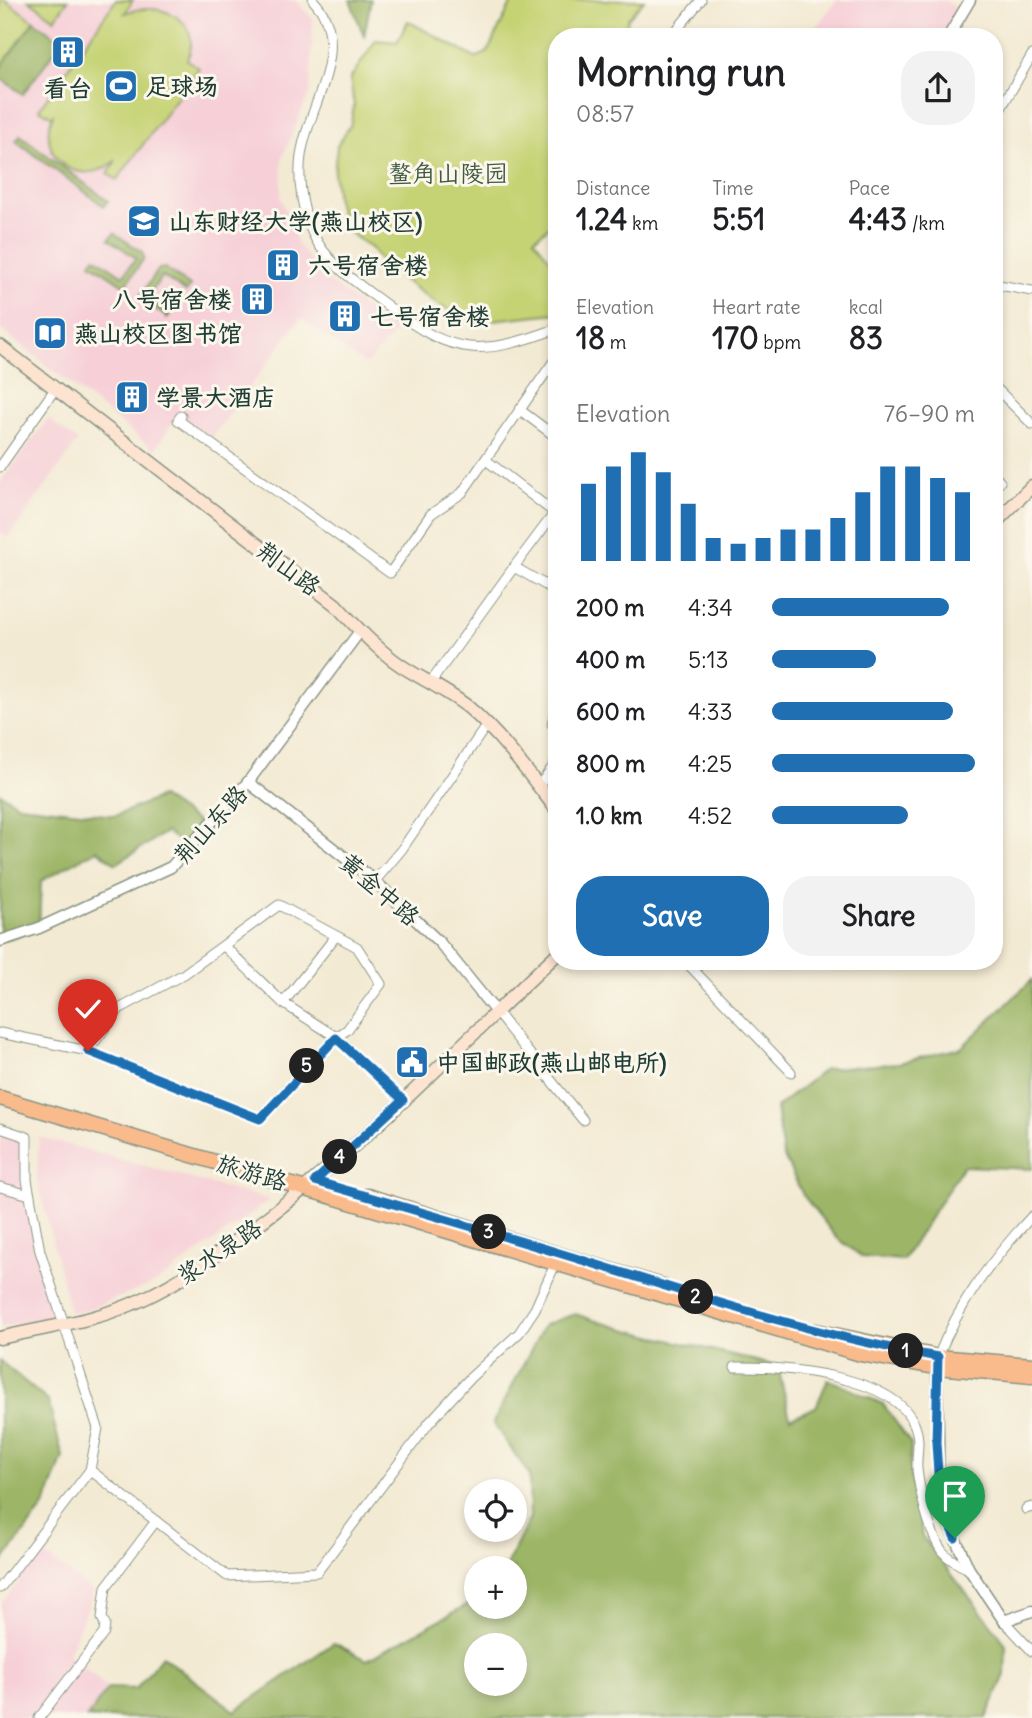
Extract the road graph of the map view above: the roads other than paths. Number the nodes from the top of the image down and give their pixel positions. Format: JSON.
{"nodes":[{"id":1,"x":313,"y":0,"type":"edge"},
{"id":2,"x":701,"y":0,"type":"edge"},
{"id":3,"x":965,"y":2,"type":"edge"},
{"id":4,"x":678,"y":28,"type":"edge"},
{"id":5,"x":952,"y":28,"type":"edge"},
{"id":6,"x":1032,"y":55,"type":"edge"},
{"id":7,"x":1003,"y":105,"type":"edge"},
{"id":8,"x":1003,"y":286,"type":"edge"},
{"id":9,"x":1032,"y":291,"type":"edge"},
{"id":10,"x":548,"y":332,"type":"edge"},
{"id":11,"x":0,"y":346,"type":"edge"},
{"id":12,"x":548,"y":372,"type":"edge"},
{"id":13,"x":55,"y":389,"type":"junction"},
{"id":14,"x":1003,"y":395,"type":"edge"},
{"id":15,"x":520,"y":410,"type":"junction"},
{"id":16,"x":181,"y":416,"type":"dead end"},
{"id":17,"x":1032,"y":424,"type":"edge"},
{"id":18,"x":548,"y":431,"type":"edge"},
{"id":19,"x":486,"y":460,"type":"junction"},
{"id":20,"x":0,"y":467,"type":"edge"},
{"id":21,"x":1032,"y":486,"type":"edge"},
{"id":22,"x":548,"y":507,"type":"edge"},
{"id":23,"x":1003,"y":515,"type":"edge"},
{"id":24,"x":548,"y":523,"type":"edge"},
{"id":25,"x":514,"y":567,"type":"junction"},
{"id":26,"x":548,"y":586,"type":"edge"},
{"id":27,"x":360,"y":631,"type":"junction"},
{"id":28,"x":431,"y":682,"type":"junction"},
{"id":29,"x":486,"y":726,"type":"junction"},
{"id":30,"x":548,"y":773,"type":"edge"},
{"id":31,"x":248,"y":782,"type":"junction"},
{"id":32,"x":539,"y":786,"type":"junction"},
{"id":33,"x":548,"y":798,"type":"edge"},
{"id":34,"x":375,"y":881,"type":"junction"},
{"id":35,"x":336,"y":936,"type":"junction"},
{"id":36,"x":0,"y":941,"type":"edge"},
{"id":37,"x":224,"y":946,"type":"junction"},
{"id":38,"x":548,"y":963,"type":"edge"},
{"id":39,"x":694,"y":970,"type":"edge"},
{"id":40,"x":283,"y":1003,"type":"junction"},
{"id":41,"x":496,"y":1012,"type":"junction"},
{"id":42,"x":0,"y":1033,"type":"edge"},
{"id":43,"x":336,"y":1038,"type":"junction"},
{"id":44,"x":88,"y":1051,"type":"junction"},
{"id":45,"x":791,"y":1072,"type":"dead end"},
{"id":46,"x":0,"y":1088,"type":"edge"},
{"id":47,"x":0,"y":1098,"type":"edge"},
{"id":48,"x":403,"y":1100,"type":"junction"},
{"id":49,"x":583,"y":1120,"type":"dead end"},
{"id":50,"x":0,"y":1128,"type":"edge"},
{"id":51,"x":309,"y":1184,"type":"junction"},
{"id":52,"x":0,"y":1187,"type":"edge"},
{"id":53,"x":30,"y":1195,"type":"junction"},
{"id":54,"x":1032,"y":1216,"type":"edge"},
{"id":55,"x":558,"y":1258,"type":"junction"},
{"id":56,"x":64,"y":1327,"type":"junction"},
{"id":57,"x":0,"y":1338,"type":"edge"},
{"id":58,"x":937,"y":1362,"type":"junction"},
{"id":59,"x":1032,"y":1365,"type":"edge"},
{"id":60,"x":735,"y":1367,"type":"dead end"},
{"id":61,"x":1032,"y":1376,"type":"edge"},
{"id":62,"x":90,"y":1470,"type":"junction"},
{"id":63,"x":156,"y":1521,"type":"junction"},
{"id":64,"x":969,"y":1569,"type":"junction"},
{"id":65,"x":0,"y":1588,"type":"edge"},
{"id":66,"x":1032,"y":1611,"type":"edge"},
{"id":67,"x":1004,"y":1621,"type":"junction"},
{"id":68,"x":1032,"y":1651,"type":"edge"},
{"id":69,"x":39,"y":1718,"type":"edge"}],
"edges":[{"from":1,"to":10,"type":"street"},
{"from":2,"to":4,"type":"street"},
{"from":3,"to":5,"type":"street"},
{"from":6,"to":7,"type":"street"},
{"from":8,"to":9,"type":"street"},
{"from":11,"to":13,"type":"main road","name":"荆山路"},
{"from":12,"to":15,"type":"street"},
{"from":13,"to":20,"type":"street"},
{"from":13,"to":27,"type":"main road","name":"荆山路"},
{"from":14,"to":17,"type":"street"},
{"from":15,"to":18,"type":"street"},
{"from":15,"to":19,"type":"street"},
{"from":16,"to":19,"type":"street"},
{"from":19,"to":22,"type":"street"},
{"from":21,"to":23,"type":"main road"},
{"from":24,"to":25,"type":"street"},
{"from":25,"to":26,"type":"street"},
{"from":25,"to":28,"type":"street"},
{"from":27,"to":28,"type":"main road","name":"荆山路"},
{"from":27,"to":31,"type":"street","name":"荆山东路"},
{"from":28,"to":29,"type":"main road","name":"荆山路"},
{"from":29,"to":32,"type":"main road","name":"荆山路"},
{"from":29,"to":34,"type":"street"},
{"from":30,"to":32,"type":"street"},
{"from":31,"to":34,"type":"street","name":"黄金中路"},
{"from":31,"to":36,"type":"street","name":"荆山东路"},
{"from":32,"to":33,"type":"main road","name":"荆山路"},
{"from":34,"to":41,"type":"street","name":"黄金中路"},
{"from":35,"to":37,"type":"street"},
{"from":35,"to":40,"type":"street"},
{"from":35,"to":43,"type":"street"},
{"from":37,"to":40,"type":"street"},
{"from":37,"to":44,"type":"street"},
{"from":38,"to":41,"type":"main road","name":"浆水泉路"},
{"from":39,"to":45,"type":"street"},
{"from":40,"to":43,"type":"street"},
{"from":41,"to":48,"type":"main road","name":"浆水泉路"},
{"from":41,"to":49,"type":"street"},
{"from":42,"to":44,"type":"street"},
{"from":43,"to":44,"type":"street"},
{"from":43,"to":48,"type":"street"},
{"from":46,"to":51,"type":"main road","name":"旅游路"},
{"from":47,"to":51,"type":"main road","name":"旅游路"},
{"from":48,"to":51,"type":"main road","name":"浆水泉路"},
{"from":50,"to":53,"type":"street"},
{"from":51,"to":55,"type":"main road","name":"旅游路"},
{"from":51,"to":56,"type":"main road","name":"浆水泉路"},
{"from":52,"to":53,"type":"street"},
{"from":53,"to":56,"type":"street"},
{"from":54,"to":58,"type":"street"},
{"from":55,"to":58,"type":"main road","name":"旅游路"},
{"from":55,"to":63,"type":"street"},
{"from":56,"to":57,"type":"main road","name":"浆水泉路"},
{"from":56,"to":62,"type":"street"},
{"from":58,"to":59,"type":"main road","name":"旅游路"},
{"from":58,"to":61,"type":"main road","name":"旅游路"},
{"from":58,"to":64,"type":"street"},
{"from":60,"to":64,"type":"street"},
{"from":62,"to":63,"type":"street"},
{"from":62,"to":65,"type":"street"},
{"from":63,"to":69,"type":"street"},
{"from":64,"to":67,"type":"street"},
{"from":66,"to":67,"type":"street"},
{"from":67,"to":68,"type":"street"}]}
